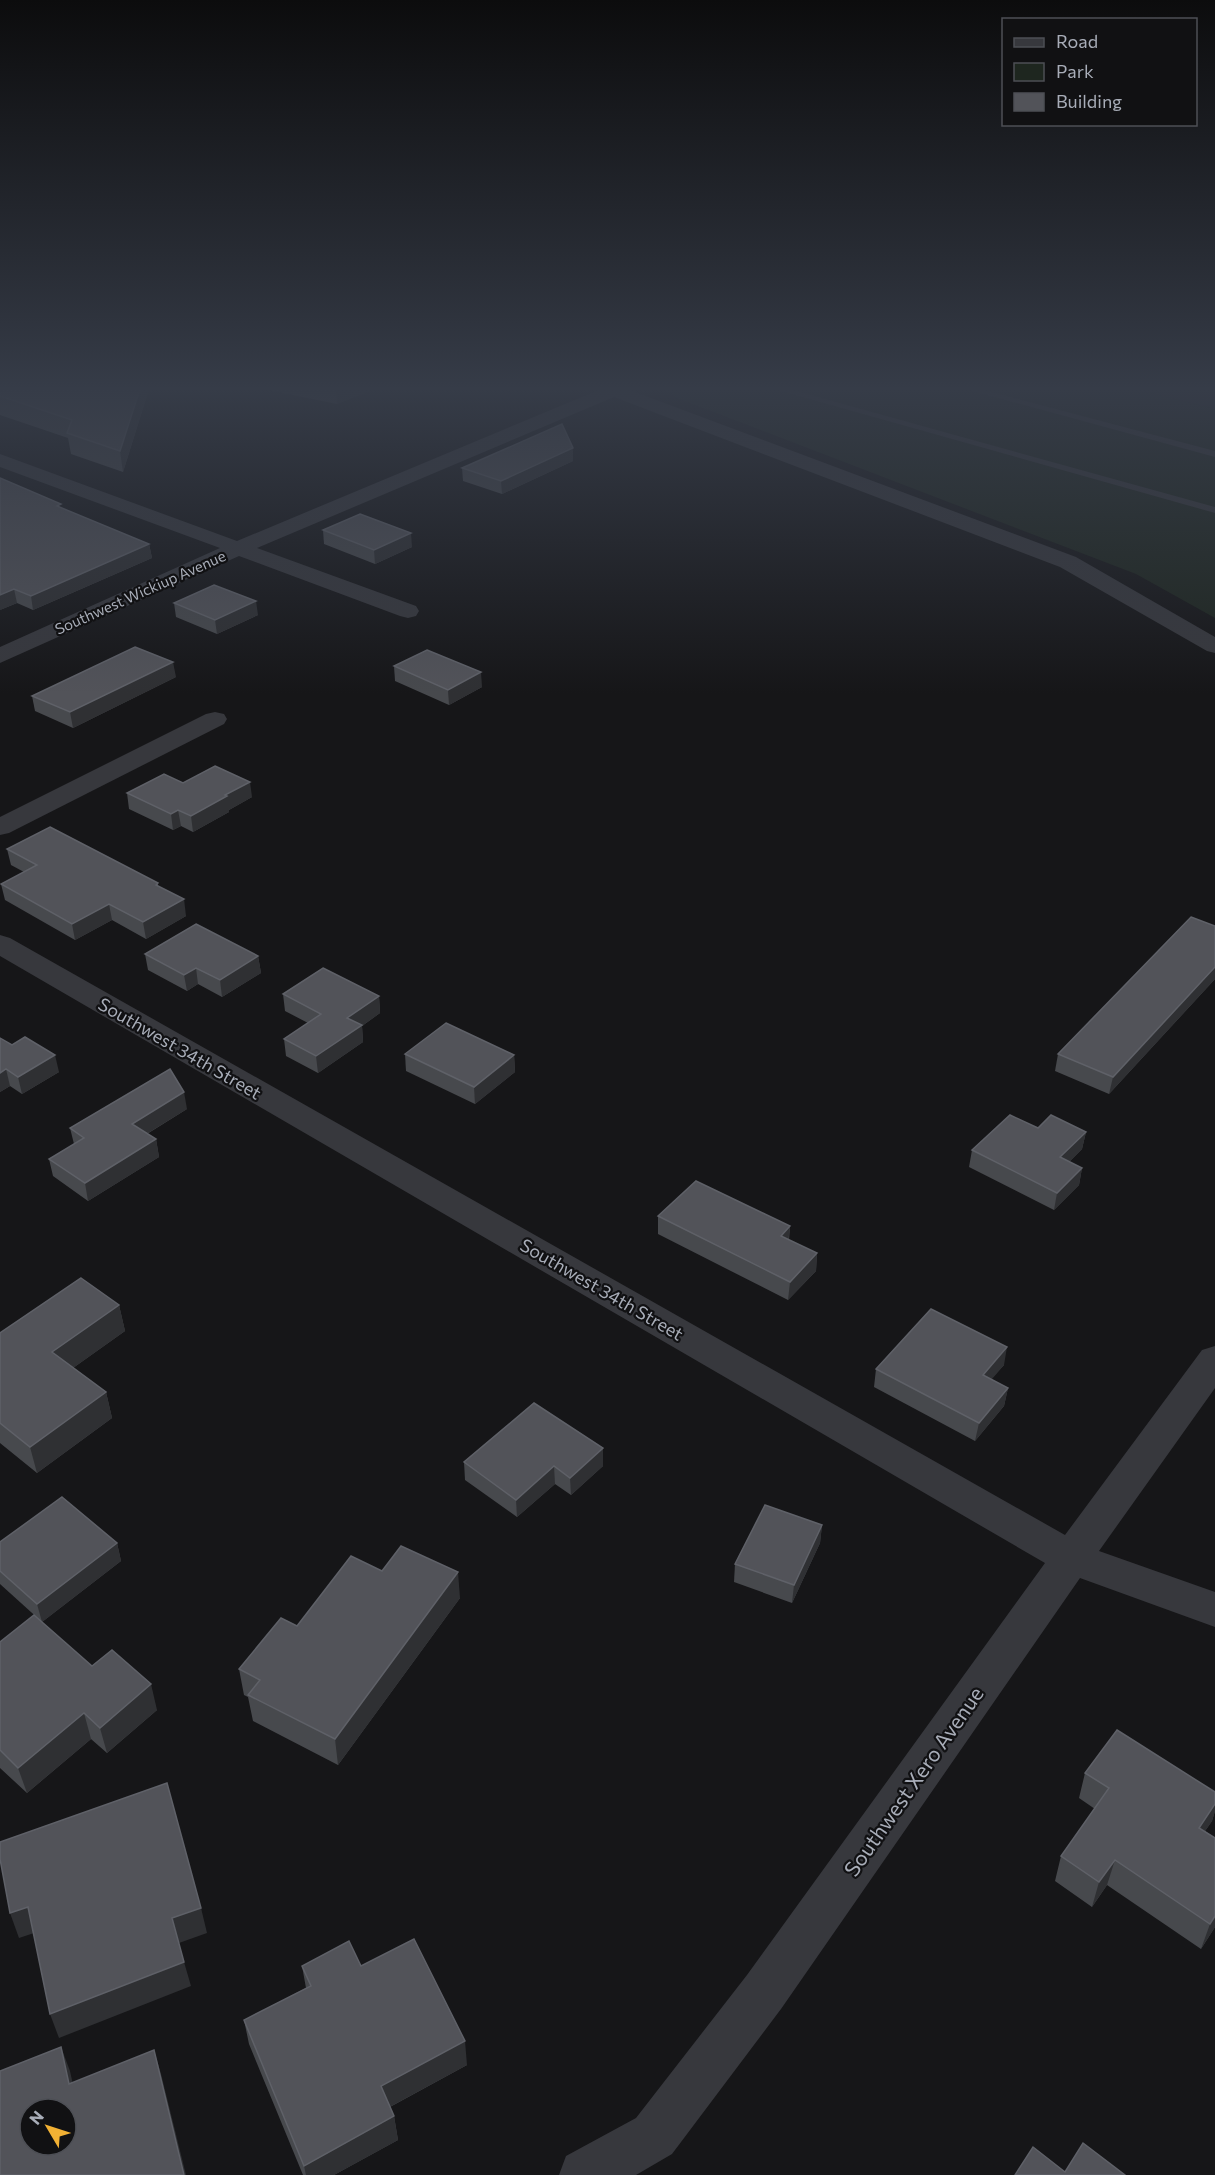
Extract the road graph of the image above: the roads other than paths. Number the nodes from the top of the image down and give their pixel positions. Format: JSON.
{"nodes":[{"id":1,"x":82,"y":490,"type":"edge"},
{"id":2,"x":374,"y":490,"type":"edge"},
{"id":3,"x":878,"y":490,"type":"edge"},
{"id":4,"x":1145,"y":490,"type":"edge"},
{"id":5,"x":1215,"y":510,"type":"edge"},
{"id":6,"x":238,"y":548,"type":"junction"},
{"id":7,"x":408,"y":612,"type":"dead end"},
{"id":8,"x":1215,"y":646,"type":"edge"},
{"id":9,"x":0,"y":656,"type":"edge"},
{"id":10,"x":215,"y":719,"type":"dead end"},
{"id":11,"x":0,"y":827,"type":"edge"},
{"id":12,"x":0,"y":944,"type":"edge"},
{"id":13,"x":1215,"y":1360,"type":"edge"},
{"id":14,"x":1071,"y":1558,"type":"junction"},
{"id":15,"x":1215,"y":1610,"type":"edge"},
{"id":16,"x":585,"y":2175,"type":"edge"}],
"edges":[{"from":1,"to":6,"type":"street"},
{"from":2,"to":6,"type":"street","name":"Southwest Wickiup Avenue"},
{"from":3,"to":8,"type":"street"},
{"from":4,"to":5,"type":"lane"},
{"from":6,"to":7,"type":"street"},
{"from":6,"to":9,"type":"street","name":"Southwest Wickiup Avenue"},
{"from":10,"to":11,"type":"street"},
{"from":12,"to":14,"type":"street","name":"Southwest 34th Street"},
{"from":13,"to":14,"type":"street","name":"Southwest Xero Avenue"},
{"from":14,"to":15,"type":"street","name":"Southwest 34th Street"},
{"from":14,"to":16,"type":"street","name":"Southwest Xero Avenue"}]}
